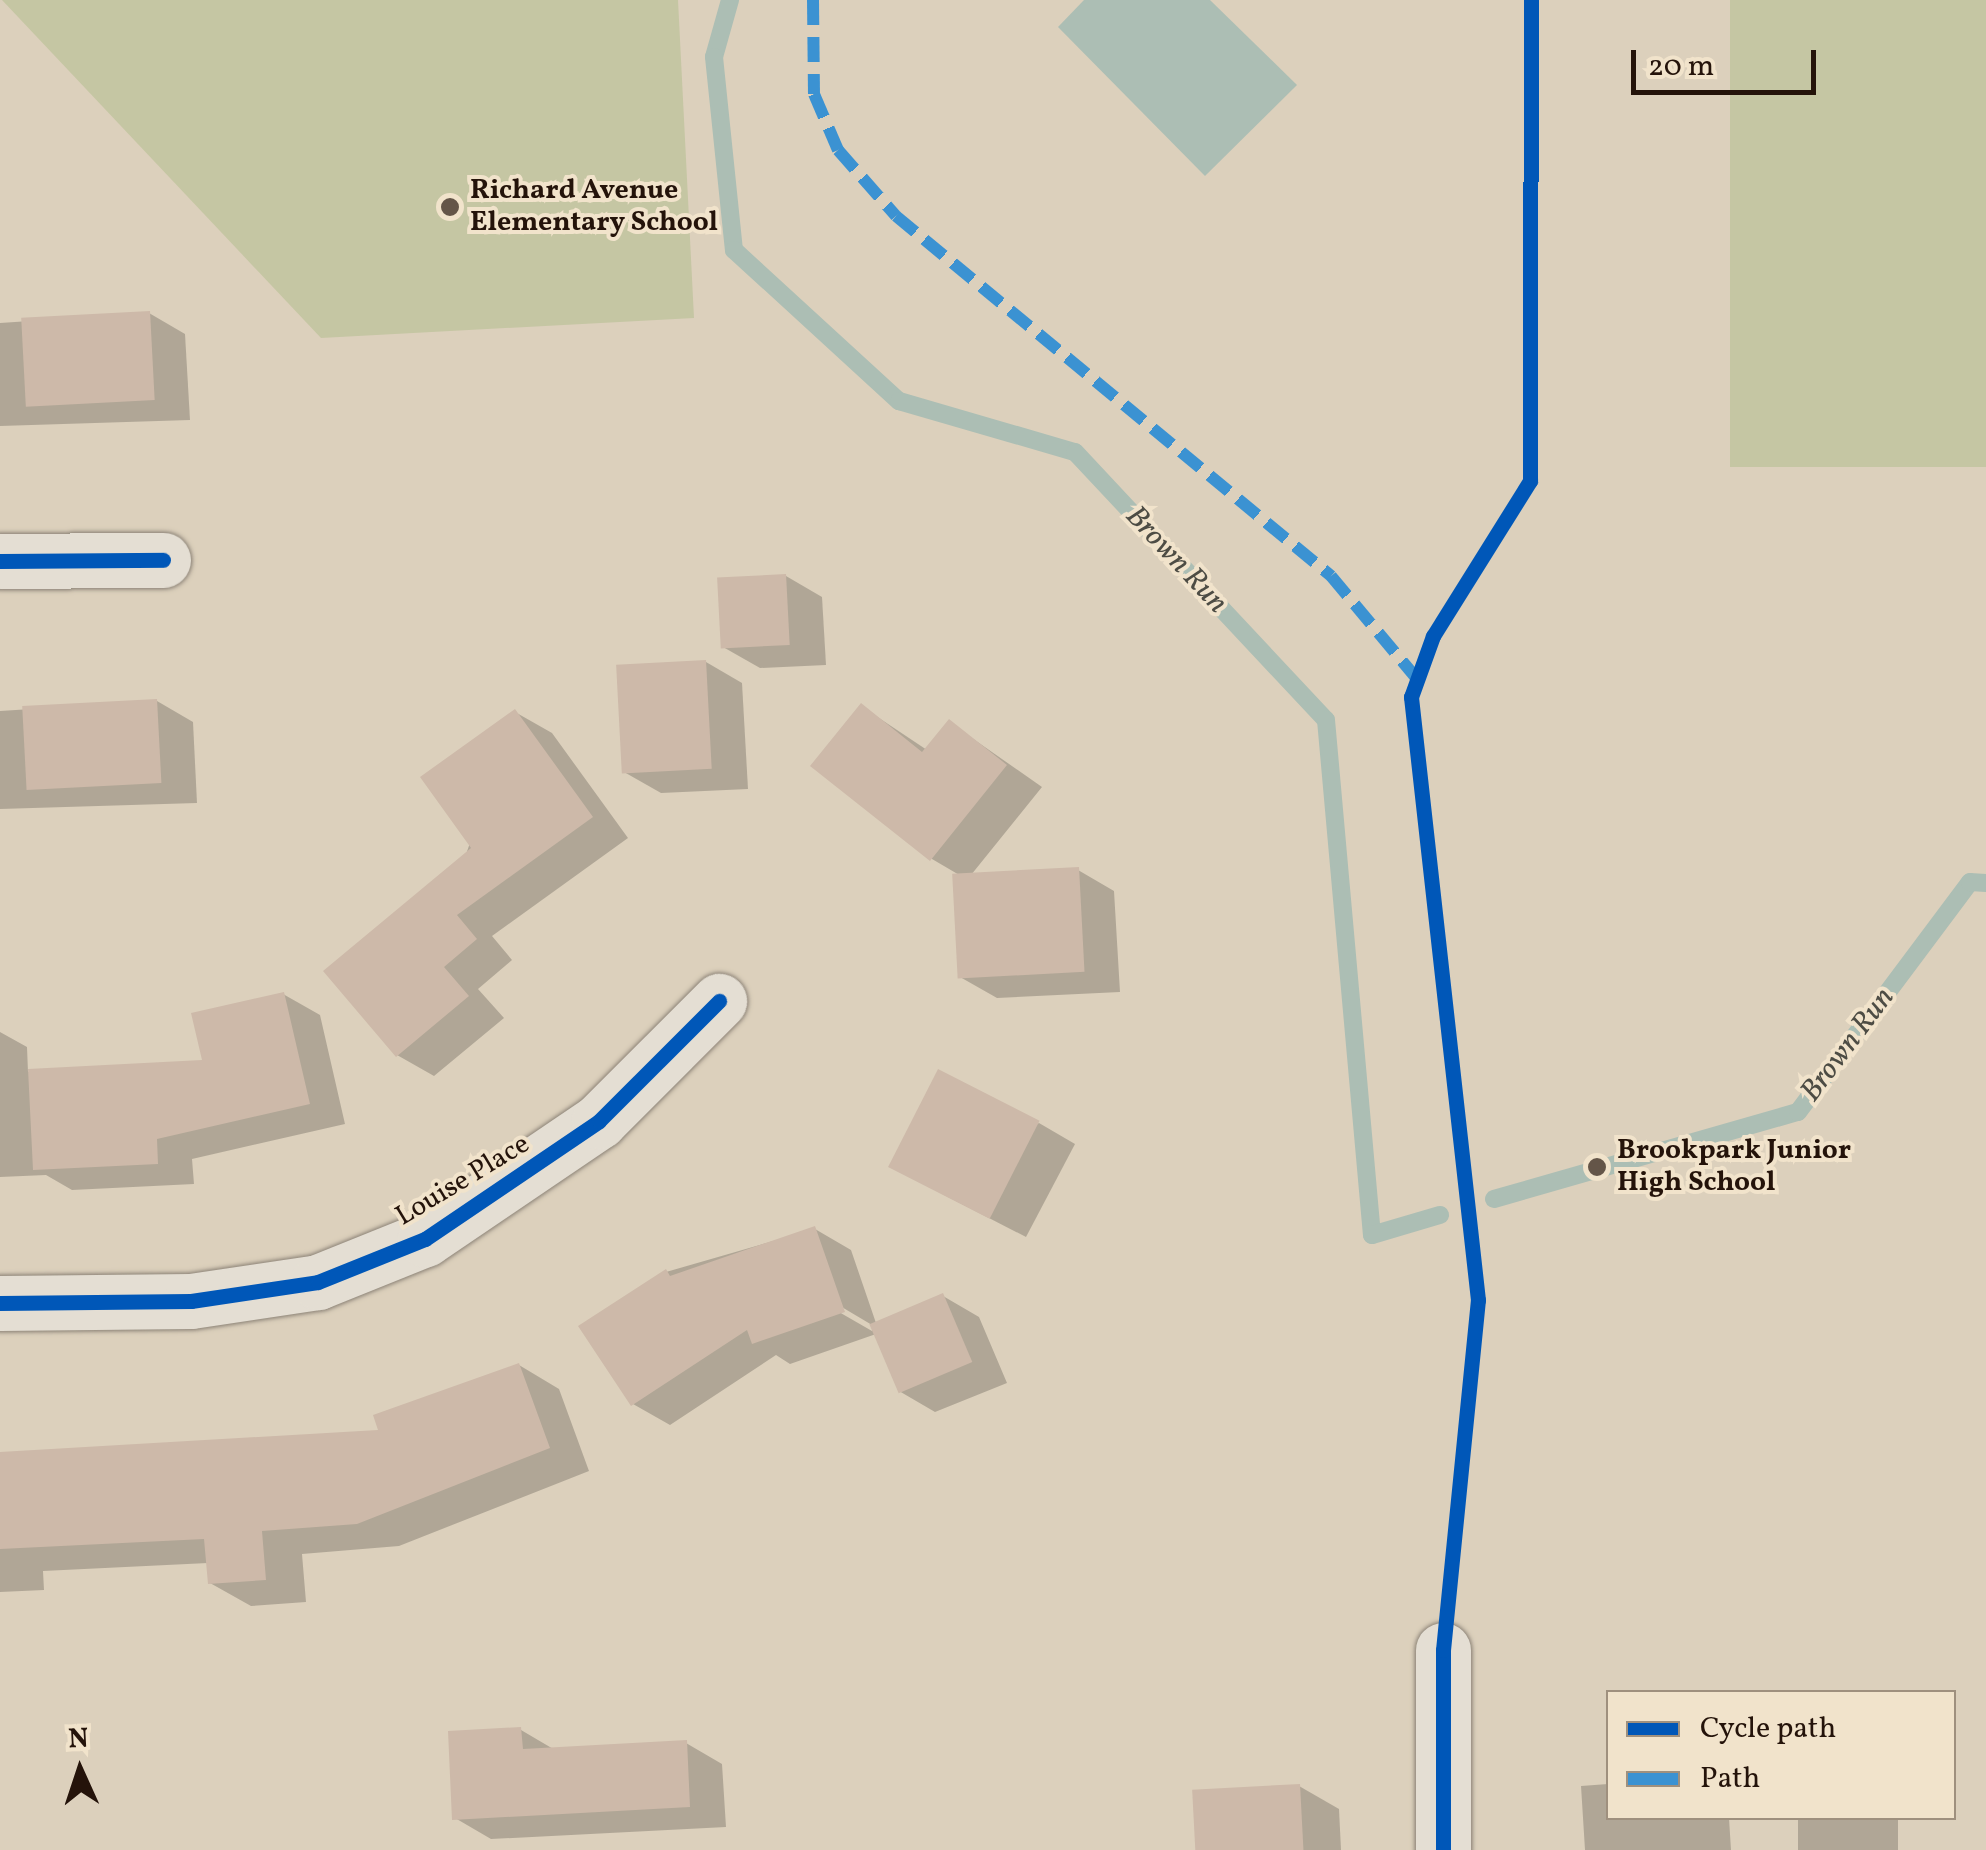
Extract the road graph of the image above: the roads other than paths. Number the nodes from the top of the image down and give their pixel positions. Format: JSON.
{"nodes":[{"id":1,"x":162,"y":560,"type":"dead end"},
{"id":2,"x":0,"y":561,"type":"edge"},
{"id":3,"x":719,"y":1000,"type":"dead end"},
{"id":4,"x":0,"y":1302,"type":"edge"},
{"id":5,"x":1444,"y":1650,"type":"dead end"},
{"id":6,"x":1443,"y":1850,"type":"edge"}],
"edges":[{"from":1,"to":2,"type":"street"},
{"from":3,"to":4,"type":"street","name":"Louise Place"},
{"from":5,"to":6,"type":"street"}]}
